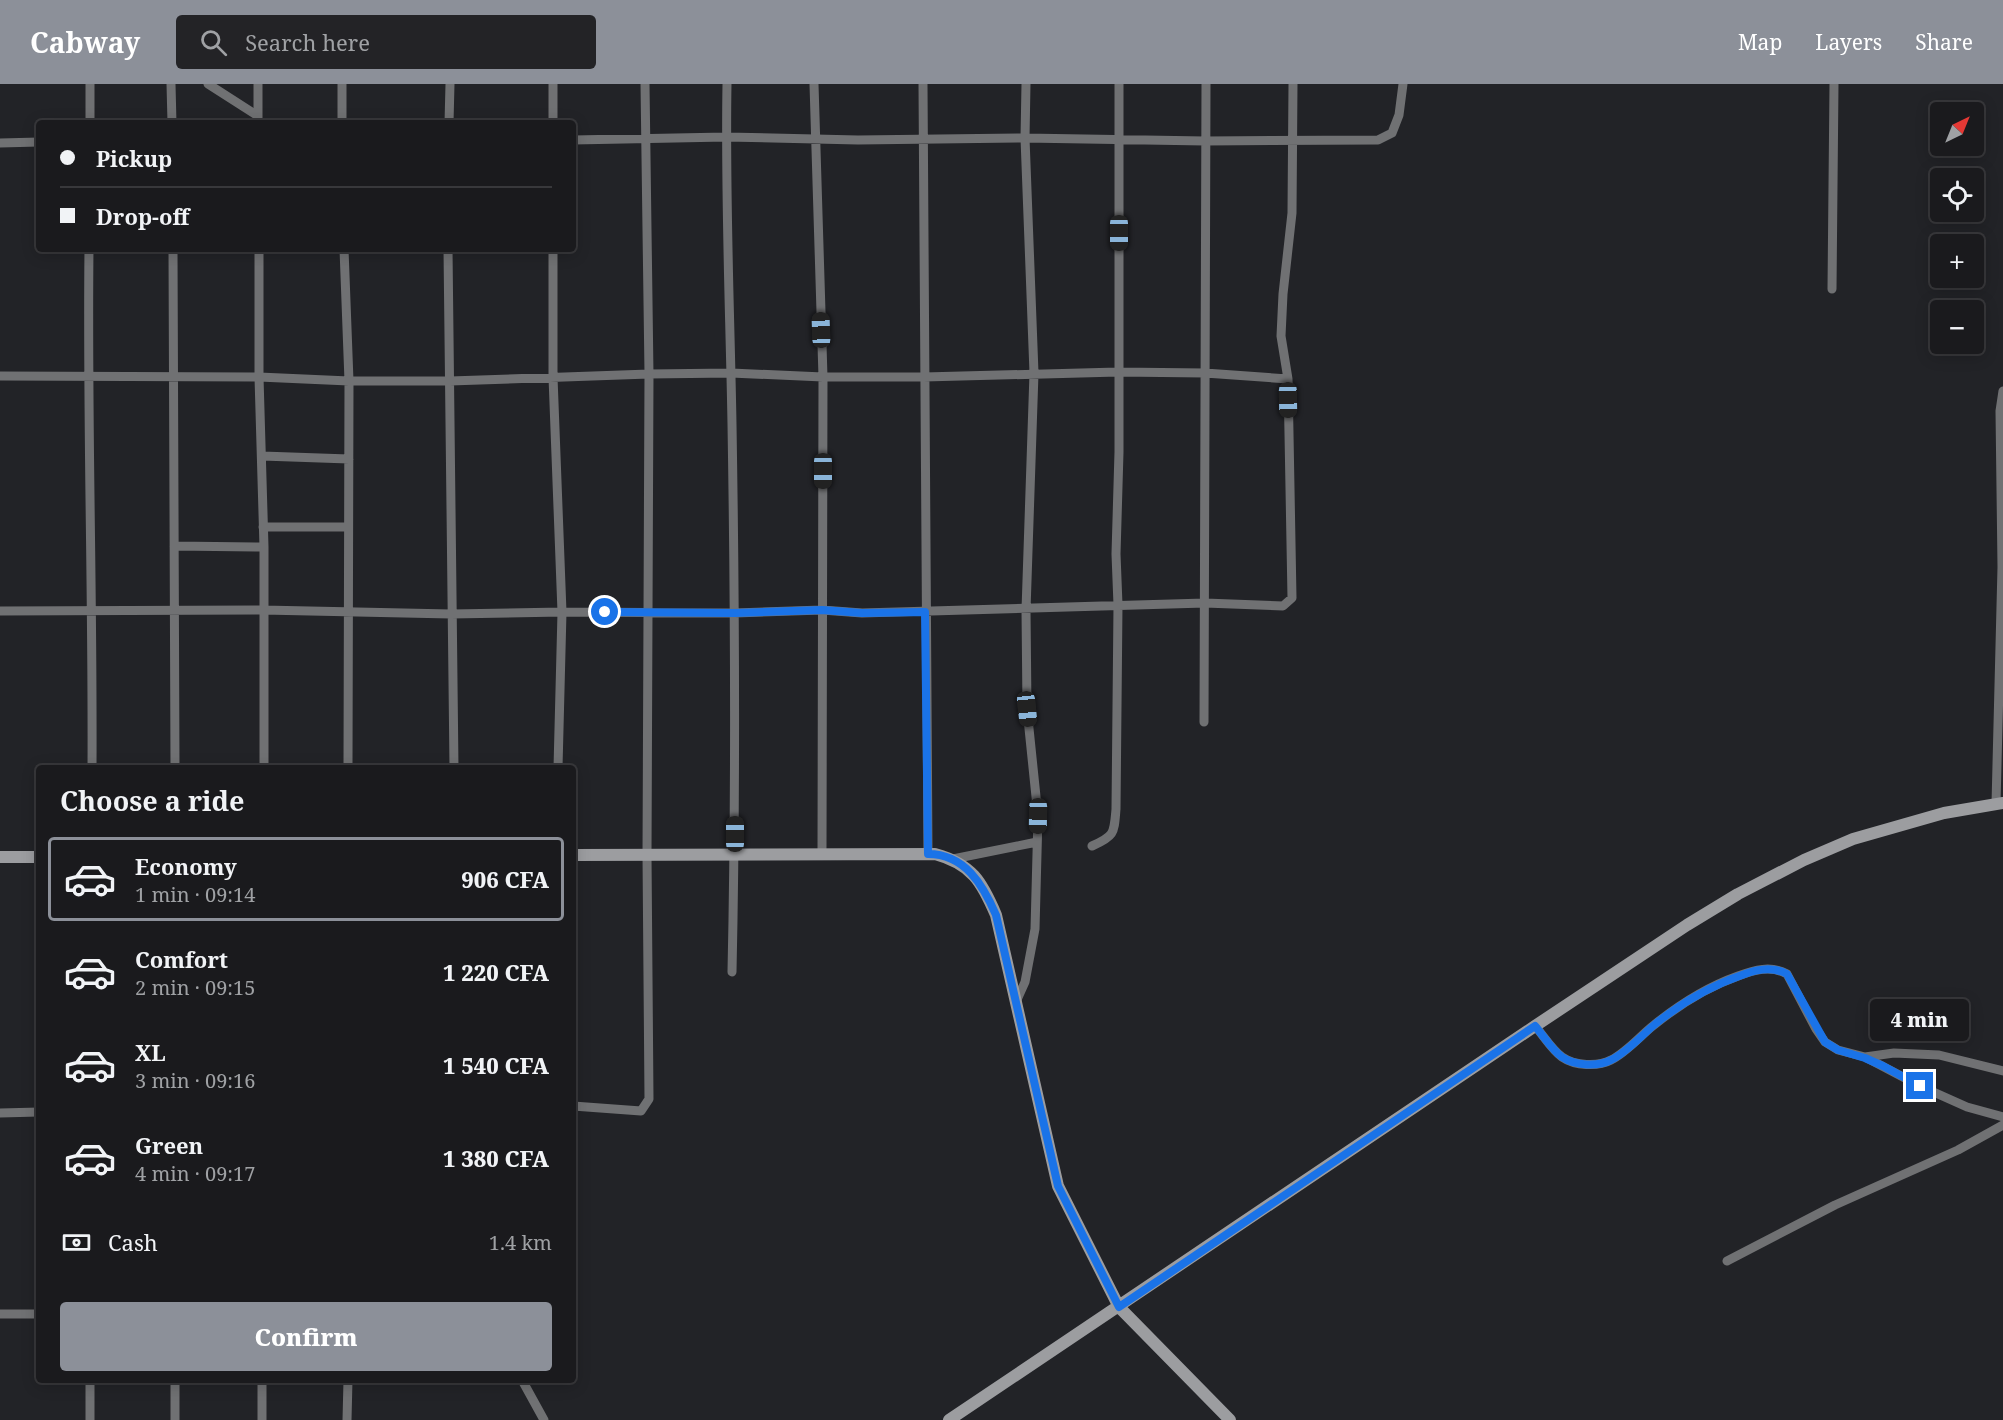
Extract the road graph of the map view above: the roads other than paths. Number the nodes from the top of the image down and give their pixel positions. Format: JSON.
{"nodes":[{"id":1,"x":90,"y":84,"type":"edge"},
{"id":2,"x":171,"y":84,"type":"edge"},
{"id":3,"x":208,"y":84,"type":"edge"},
{"id":4,"x":258,"y":84,"type":"edge"},
{"id":5,"x":342,"y":84,"type":"edge"},
{"id":6,"x":450,"y":84,"type":"edge"},
{"id":7,"x":553,"y":84,"type":"edge"},
{"id":8,"x":645,"y":84,"type":"edge"},
{"id":9,"x":727,"y":84,"type":"edge"},
{"id":10,"x":813,"y":84,"type":"edge"},
{"id":11,"x":923,"y":84,"type":"edge"},
{"id":12,"x":1026,"y":84,"type":"edge"},
{"id":13,"x":1119,"y":84,"type":"edge"},
{"id":14,"x":1206,"y":84,"type":"edge"},
{"id":15,"x":1293,"y":84,"type":"edge"},
{"id":16,"x":1403,"y":84,"type":"edge"},
{"id":17,"x":1834,"y":84,"type":"edge"},
{"id":18,"x":258,"y":119,"type":"edge"},
{"id":19,"x":90,"y":120,"type":"edge"},
{"id":20,"x":172,"y":120,"type":"edge"},
{"id":21,"x":342,"y":120,"type":"edge"},
{"id":22,"x":449,"y":120,"type":"edge"},
{"id":23,"x":553,"y":120,"type":"edge"},
{"id":24,"x":726,"y":137,"type":"junction"},
{"id":25,"x":645,"y":138,"type":"junction"},
{"id":26,"x":814,"y":138,"type":"junction"},
{"id":27,"x":1025,"y":138,"type":"junction"},
{"id":28,"x":576,"y":140,"type":"edge"},
{"id":29,"x":923,"y":140,"type":"junction"},
{"id":30,"x":1293,"y":140,"type":"junction"},
{"id":31,"x":1119,"y":141,"type":"junction"},
{"id":32,"x":1206,"y":141,"type":"junction"},
{"id":33,"x":36,"y":142,"type":"edge"},
{"id":34,"x":0,"y":143,"type":"edge"},
{"id":35,"x":89,"y":252,"type":"edge"},
{"id":36,"x":173,"y":252,"type":"edge"},
{"id":37,"x":259,"y":252,"type":"edge"},
{"id":38,"x":344,"y":252,"type":"edge"},
{"id":39,"x":448,"y":252,"type":"edge"},
{"id":40,"x":553,"y":252,"type":"edge"},
{"id":41,"x":1832,"y":289,"type":"dead end"},
{"id":42,"x":1118,"y":372,"type":"junction"},
{"id":43,"x":731,"y":373,"type":"junction"},
{"id":44,"x":1034,"y":373,"type":"junction"},
{"id":45,"x":1205,"y":373,"type":"junction"},
{"id":46,"x":649,"y":374,"type":"junction"},
{"id":47,"x":0,"y":376,"type":"edge"},
{"id":48,"x":87,"y":376,"type":"junction"},
{"id":49,"x":174,"y":377,"type":"junction"},
{"id":50,"x":260,"y":377,"type":"junction"},
{"id":51,"x":553,"y":377,"type":"junction"},
{"id":52,"x":924,"y":377,"type":"junction"},
{"id":53,"x":823,"y":378,"type":"junction"},
{"id":54,"x":1288,"y":379,"type":"junction"},
{"id":55,"x":349,"y":381,"type":"junction"},
{"id":56,"x":450,"y":381,"type":"junction"},
{"id":57,"x":2003,"y":391,"type":"edge"},
{"id":58,"x":262,"y":456,"type":"junction"},
{"id":59,"x":349,"y":459,"type":"junction"},
{"id":60,"x":2002,"y":478,"type":"edge"},
{"id":61,"x":263,"y":527,"type":"junction"},
{"id":62,"x":348,"y":527,"type":"junction"},
{"id":63,"x":174,"y":546,"type":"junction"},
{"id":64,"x":264,"y":547,"type":"junction"},
{"id":65,"x":2002,"y":567,"type":"edge"},
{"id":66,"x":1205,"y":603,"type":"junction"},
{"id":67,"x":1118,"y":605,"type":"junction"},
{"id":68,"x":92,"y":609,"type":"junction"},
{"id":69,"x":0,"y":610,"type":"edge"},
{"id":70,"x":174,"y":610,"type":"junction"},
{"id":71,"x":263,"y":610,"type":"junction"},
{"id":72,"x":822,"y":610,"type":"junction"},
{"id":73,"x":1026,"y":610,"type":"junction"},
{"id":74,"x":348,"y":612,"type":"junction"},
{"id":75,"x":562,"y":612,"type":"junction"},
{"id":76,"x":648,"y":612,"type":"junction"},
{"id":77,"x":925,"y":612,"type":"junction"},
{"id":78,"x":735,"y":613,"type":"junction"},
{"id":79,"x":451,"y":614,"type":"junction"},
{"id":80,"x":2001,"y":651,"type":"edge"},
{"id":81,"x":1204,"y":722,"type":"dead end"},
{"id":82,"x":92,"y":765,"type":"edge"},
{"id":83,"x":175,"y":765,"type":"edge"},
{"id":84,"x":264,"y":765,"type":"edge"},
{"id":85,"x":348,"y":765,"type":"edge"},
{"id":86,"x":454,"y":765,"type":"edge"},
{"id":87,"x":558,"y":765,"type":"edge"},
{"id":88,"x":2000,"y":804,"type":"edge"},
{"id":89,"x":1037,"y":843,"type":"junction"},
{"id":90,"x":1092,"y":846,"type":"dead end"},
{"id":91,"x":735,"y":854,"type":"junction"},
{"id":92,"x":822,"y":854,"type":"junction"},
{"id":93,"x":928,"y":854,"type":"junction"},
{"id":94,"x":576,"y":855,"type":"edge"},
{"id":95,"x":647,"y":855,"type":"junction"},
{"id":96,"x":0,"y":857,"type":"edge"},
{"id":97,"x":36,"y":857,"type":"edge"},
{"id":98,"x":953,"y":859,"type":"junction"},
{"id":99,"x":732,"y":972,"type":"dead end"},
{"id":100,"x":1016,"y":1002,"type":"junction"},
{"id":101,"x":1535,"y":1026,"type":"junction"},
{"id":102,"x":1865,"y":1058,"type":"junction"},
{"id":103,"x":2003,"y":1071,"type":"edge"},
{"id":104,"x":576,"y":1106,"type":"edge"},
{"id":105,"x":0,"y":1113,"type":"edge"},
{"id":106,"x":36,"y":1113,"type":"edge"},
{"id":107,"x":2003,"y":1117,"type":"edge"},
{"id":108,"x":2003,"y":1125,"type":"edge"},
{"id":109,"x":1727,"y":1261,"type":"dead end"},
{"id":110,"x":1119,"y":1307,"type":"junction"},
{"id":111,"x":0,"y":1314,"type":"edge"},
{"id":112,"x":36,"y":1314,"type":"edge"},
{"id":113,"x":90,"y":1383,"type":"edge"},
{"id":114,"x":175,"y":1383,"type":"edge"},
{"id":115,"x":261,"y":1383,"type":"edge"},
{"id":116,"x":348,"y":1383,"type":"edge"},
{"id":117,"x":524,"y":1383,"type":"edge"},
{"id":118,"x":90,"y":1420,"type":"edge"},
{"id":119,"x":175,"y":1420,"type":"edge"},
{"id":120,"x":262,"y":1420,"type":"edge"},
{"id":121,"x":347,"y":1420,"type":"edge"},
{"id":122,"x":544,"y":1420,"type":"edge"},
{"id":123,"x":949,"y":1420,"type":"edge"},
{"id":124,"x":1230,"y":1420,"type":"edge"}],
"edges":[{"from":1,"to":19,"type":"street"},
{"from":2,"to":20,"type":"street"},
{"from":3,"to":18,"type":"street"},
{"from":4,"to":18,"type":"street"},
{"from":5,"to":21,"type":"street"},
{"from":6,"to":22,"type":"street"},
{"from":7,"to":23,"type":"street"},
{"from":8,"to":25,"type":"street"},
{"from":9,"to":24,"type":"street"},
{"from":10,"to":26,"type":"street"},
{"from":11,"to":29,"type":"street"},
{"from":12,"to":27,"type":"street"},
{"from":13,"to":31,"type":"street"},
{"from":14,"to":32,"type":"street"},
{"from":15,"to":30,"type":"street"},
{"from":16,"to":30,"type":"street"},
{"from":17,"to":41,"type":"street"},
{"from":24,"to":25,"type":"street"},
{"from":24,"to":26,"type":"street"},
{"from":24,"to":43,"type":"street"},
{"from":25,"to":28,"type":"street"},
{"from":25,"to":46,"type":"street"},
{"from":26,"to":29,"type":"street"},
{"from":26,"to":53,"type":"street"},
{"from":27,"to":29,"type":"street"},
{"from":27,"to":31,"type":"street"},
{"from":27,"to":44,"type":"street"},
{"from":29,"to":52,"type":"street"},
{"from":30,"to":32,"type":"street"},
{"from":30,"to":54,"type":"street"},
{"from":31,"to":32,"type":"street"},
{"from":31,"to":42,"type":"street"},
{"from":32,"to":45,"type":"street"},
{"from":33,"to":34,"type":"street"},
{"from":35,"to":48,"type":"street"},
{"from":36,"to":49,"type":"street"},
{"from":37,"to":50,"type":"street"},
{"from":38,"to":55,"type":"street"},
{"from":39,"to":56,"type":"street"},
{"from":40,"to":51,"type":"street"},
{"from":42,"to":44,"type":"street"},
{"from":42,"to":45,"type":"street"},
{"from":42,"to":67,"type":"street"},
{"from":43,"to":46,"type":"street"},
{"from":43,"to":53,"type":"street"},
{"from":43,"to":78,"type":"street"},
{"from":44,"to":52,"type":"street"},
{"from":44,"to":73,"type":"street"},
{"from":45,"to":54,"type":"street"},
{"from":45,"to":66,"type":"street"},
{"from":46,"to":51,"type":"street"},
{"from":46,"to":76,"type":"street"},
{"from":47,"to":48,"type":"street"},
{"from":48,"to":49,"type":"street"},
{"from":48,"to":68,"type":"street"},
{"from":49,"to":50,"type":"street"},
{"from":49,"to":63,"type":"street"},
{"from":50,"to":55,"type":"street"},
{"from":50,"to":58,"type":"street"},
{"from":51,"to":56,"type":"street"},
{"from":51,"to":75,"type":"street"},
{"from":52,"to":53,"type":"street"},
{"from":52,"to":77,"type":"street"},
{"from":53,"to":72,"type":"street"},
{"from":54,"to":66,"type":"street"},
{"from":55,"to":56,"type":"street"},
{"from":55,"to":59,"type":"street"},
{"from":56,"to":79,"type":"street"},
{"from":57,"to":60,"type":"street"},
{"from":58,"to":59,"type":"street"},
{"from":58,"to":61,"type":"street"},
{"from":59,"to":62,"type":"street"},
{"from":60,"to":65,"type":"street"},
{"from":61,"to":62,"type":"street"},
{"from":61,"to":64,"type":"street"},
{"from":62,"to":74,"type":"street"},
{"from":63,"to":64,"type":"street"},
{"from":63,"to":70,"type":"street"},
{"from":64,"to":71,"type":"street"},
{"from":65,"to":80,"type":"street"},
{"from":66,"to":67,"type":"street"},
{"from":66,"to":81,"type":"street"},
{"from":67,"to":73,"type":"street"},
{"from":67,"to":90,"type":"street"},
{"from":68,"to":69,"type":"street"},
{"from":68,"to":70,"type":"street"},
{"from":68,"to":82,"type":"street"},
{"from":70,"to":71,"type":"street"},
{"from":70,"to":83,"type":"street"},
{"from":71,"to":74,"type":"street"},
{"from":71,"to":84,"type":"street"},
{"from":72,"to":77,"type":"street"},
{"from":72,"to":78,"type":"street"},
{"from":72,"to":92,"type":"street"},
{"from":73,"to":77,"type":"street"},
{"from":73,"to":89,"type":"street"},
{"from":74,"to":79,"type":"street"},
{"from":74,"to":85,"type":"street"},
{"from":75,"to":76,"type":"street"},
{"from":75,"to":79,"type":"street"},
{"from":75,"to":87,"type":"street"},
{"from":76,"to":78,"type":"street"},
{"from":76,"to":95,"type":"street"},
{"from":77,"to":93,"type":"street"},
{"from":78,"to":91,"type":"street"},
{"from":79,"to":86,"type":"street"},
{"from":80,"to":88,"type":"street"},
{"from":88,"to":101,"type":"main road"},
{"from":89,"to":98,"type":"street"},
{"from":89,"to":100,"type":"street"},
{"from":91,"to":92,"type":"main road"},
{"from":91,"to":95,"type":"main road"},
{"from":91,"to":99,"type":"street"},
{"from":92,"to":93,"type":"main road"},
{"from":93,"to":98,"type":"main road"},
{"from":94,"to":95,"type":"main road"},
{"from":95,"to":104,"type":"street"},
{"from":96,"to":97,"type":"main road"},
{"from":98,"to":100,"type":"main road"},
{"from":100,"to":110,"type":"main road"},
{"from":101,"to":102,"type":"street"},
{"from":101,"to":110,"type":"main road"},
{"from":102,"to":103,"type":"street"},
{"from":102,"to":107,"type":"street"},
{"from":105,"to":106,"type":"street"},
{"from":108,"to":109,"type":"street"},
{"from":110,"to":123,"type":"main road"},
{"from":110,"to":124,"type":"main road"},
{"from":111,"to":112,"type":"street"},
{"from":113,"to":118,"type":"street"},
{"from":114,"to":119,"type":"street"},
{"from":115,"to":120,"type":"street"},
{"from":116,"to":121,"type":"street"},
{"from":117,"to":122,"type":"street"}]}
